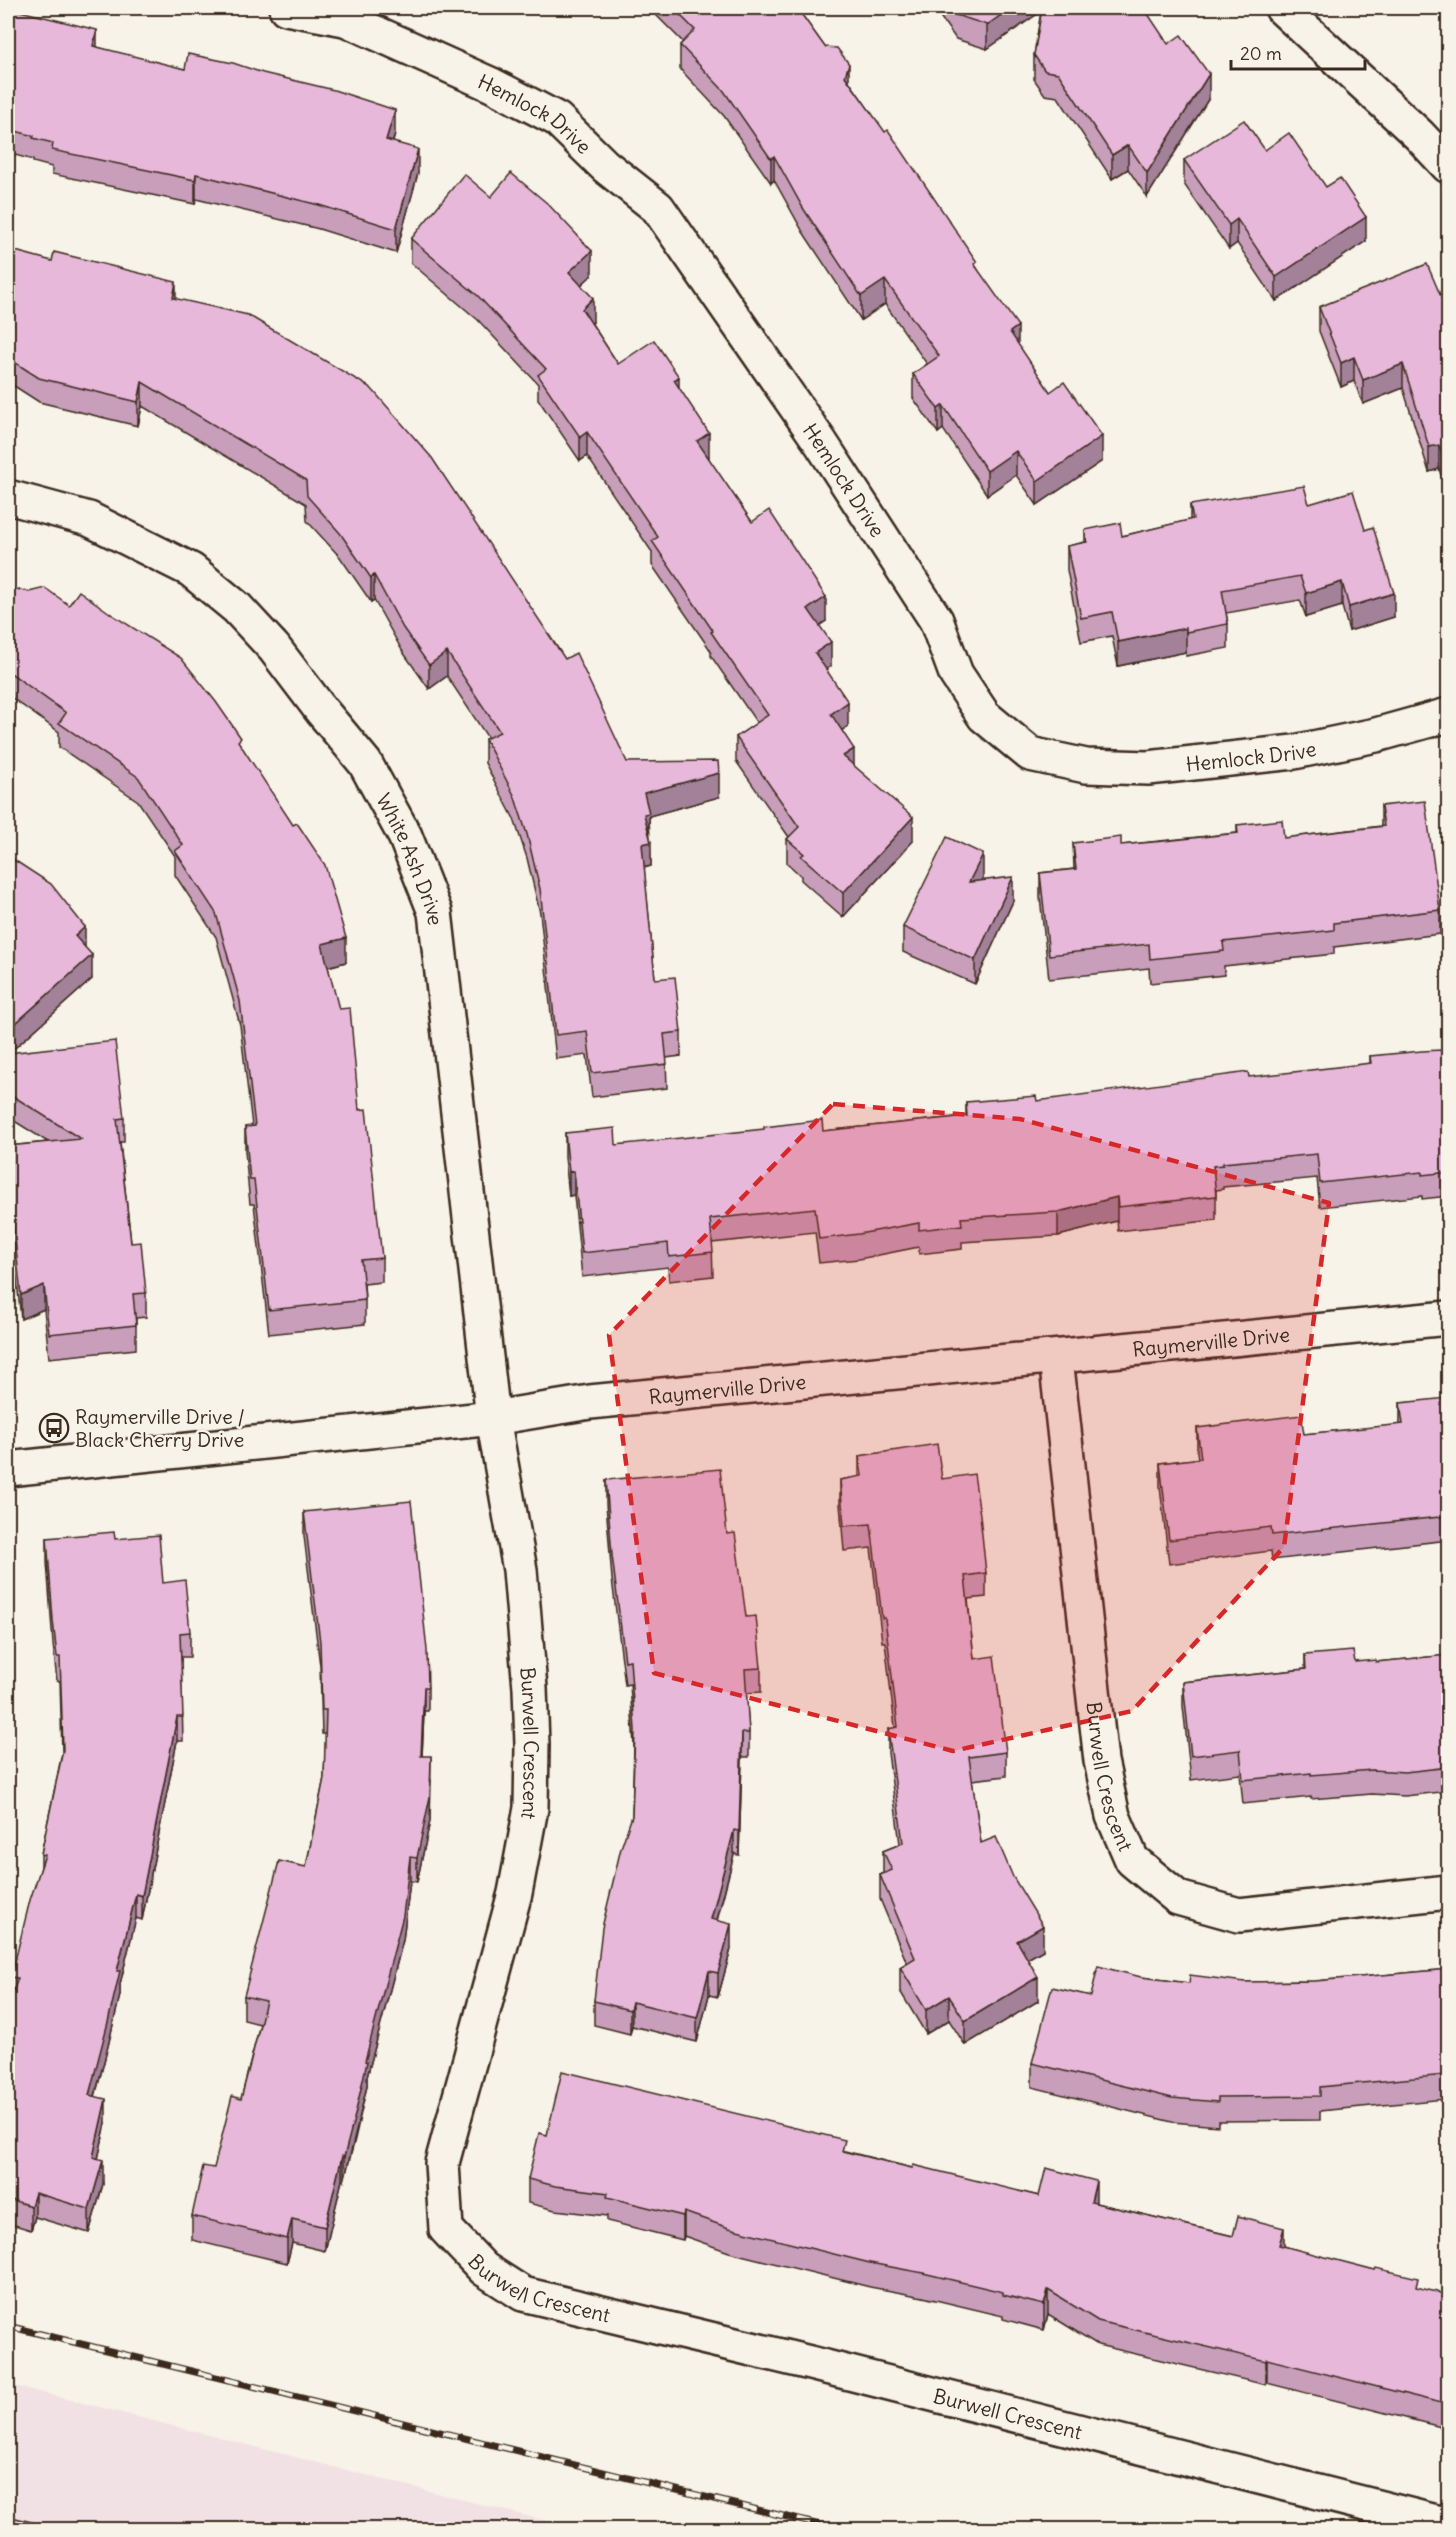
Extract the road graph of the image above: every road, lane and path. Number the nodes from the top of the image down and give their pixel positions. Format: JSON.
{"nodes":[{"id":1,"x":286,"y":8,"type":"edge"},
{"id":2,"x":1282,"y":8,"type":"edge"},
{"id":3,"x":1449,"y":166,"type":"edge"},
{"id":4,"x":8,"y":497,"type":"edge"},
{"id":5,"x":1449,"y":715,"type":"edge"},
{"id":6,"x":1449,"y":1318,"type":"edge"},
{"id":7,"x":1056,"y":1358,"type":"junction"},
{"id":8,"x":493,"y":1418,"type":"junction"},
{"id":9,"x":8,"y":1469,"type":"edge"},
{"id":10,"x":1449,"y":1892,"type":"edge"},
{"id":11,"x":1449,"y":2525,"type":"edge"}],
"edges":[{"from":1,"to":5,"type":"street","name":"Hemlock Drive"},
{"from":2,"to":3,"type":"street"},
{"from":4,"to":8,"type":"street","name":"White Ash Drive"},
{"from":6,"to":7,"type":"street","name":"Raymerville Drive"},
{"from":7,"to":8,"type":"street","name":"Raymerville Drive"},
{"from":7,"to":10,"type":"street","name":"Burwell Crescent"},
{"from":8,"to":9,"type":"street","name":"Raymerville Drive"},
{"from":8,"to":11,"type":"street","name":"Burwell Crescent"}]}
